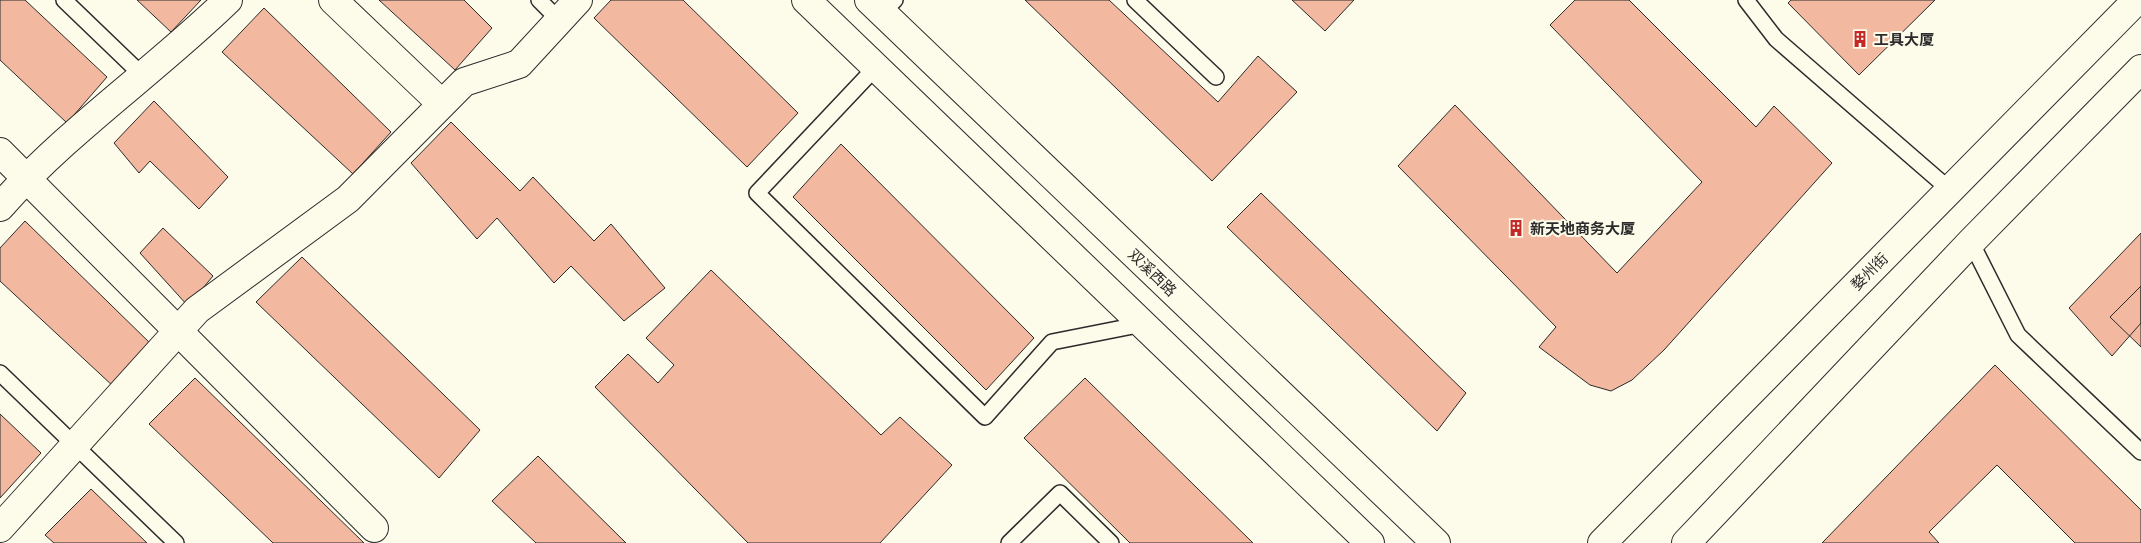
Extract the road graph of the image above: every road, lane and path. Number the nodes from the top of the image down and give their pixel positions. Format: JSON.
{"nodes":[{"id":1,"x":64,"y":0,"type":"edge"},
{"id":2,"x":228,"y":0,"type":"edge"},
{"id":3,"x":333,"y":0,"type":"edge"},
{"id":4,"x":539,"y":0,"type":"edge"},
{"id":5,"x":578,"y":0,"type":"edge"},
{"id":6,"x":806,"y":0,"type":"edge"},
{"id":7,"x":1135,"y":0,"type":"edge"},
{"id":8,"x":1746,"y":0,"type":"edge"},
{"id":9,"x":2136,"y":0,"type":"edge"},
{"id":10,"x":882,"y":4,"type":"edge"},
{"id":11,"x":559,"y":20,"type":"junction"},
{"id":12,"x":876,"y":67,"type":"junction"},
{"id":13,"x":2141,"y":69,"type":"edge"},
{"id":14,"x":143,"y":76,"type":"junction"},
{"id":15,"x":1216,"y":77,"type":"dead end"},
{"id":16,"x":442,"y":104,"type":"junction"},
{"id":17,"x":0,"y":152,"type":"edge"},
{"id":18,"x":26,"y":178,"type":"junction"},
{"id":19,"x":1950,"y":190,"type":"junction"},
{"id":20,"x":0,"y":206,"type":"edge"},
{"id":21,"x":1971,"y":242,"type":"junction"},
{"id":22,"x":1143,"y":324,"type":"junction"},
{"id":23,"x":178,"y":331,"type":"junction"},
{"id":24,"x":0,"y":373,"type":"edge"},
{"id":25,"x":74,"y":445,"type":"junction"},
{"id":26,"x":2141,"y":452,"type":"edge"},
{"id":27,"x":0,"y":528,"type":"edge"},
{"id":28,"x":374,"y":528,"type":"dead end"},
{"id":29,"x":176,"y":543,"type":"edge"},
{"id":30,"x":1009,"y":543,"type":"edge"},
{"id":31,"x":1111,"y":543,"type":"edge"},
{"id":32,"x":1370,"y":543,"type":"edge"},
{"id":33,"x":1436,"y":543,"type":"edge"},
{"id":34,"x":1602,"y":543,"type":"edge"},
{"id":35,"x":1686,"y":543,"type":"edge"}],
"edges":[{"from":1,"to":14,"type":"lane"},
{"from":2,"to":14,"type":"main road"},
{"from":3,"to":16,"type":"main road"},
{"from":4,"to":11,"type":"lane"},
{"from":5,"to":11,"type":"main road"},
{"from":6,"to":12,"type":"main road"},
{"from":7,"to":15,"type":"lane"},
{"from":8,"to":19,"type":"lane"},
{"from":9,"to":19,"type":"main road","name":"婺州街"},
{"from":10,"to":33,"type":"main road","name":"双溪西路"},
{"from":11,"to":16,"type":"main road"},
{"from":12,"to":22,"type":"main road"},
{"from":12,"to":22,"type":"lane"},
{"from":13,"to":21,"type":"main road"},
{"from":14,"to":18,"type":"main road"},
{"from":16,"to":23,"type":"main road"},
{"from":17,"to":18,"type":"main road"},
{"from":18,"to":20,"type":"main road"},
{"from":18,"to":23,"type":"main road"},
{"from":19,"to":34,"type":"main road","name":"婺州街"},
{"from":21,"to":26,"type":"lane"},
{"from":21,"to":35,"type":"main road"},
{"from":22,"to":32,"type":"main road"},
{"from":23,"to":25,"type":"main road"},
{"from":23,"to":28,"type":"main road"},
{"from":24,"to":25,"type":"lane"},
{"from":25,"to":27,"type":"main road"},
{"from":25,"to":29,"type":"lane"},
{"from":30,"to":31,"type":"lane"}]}
